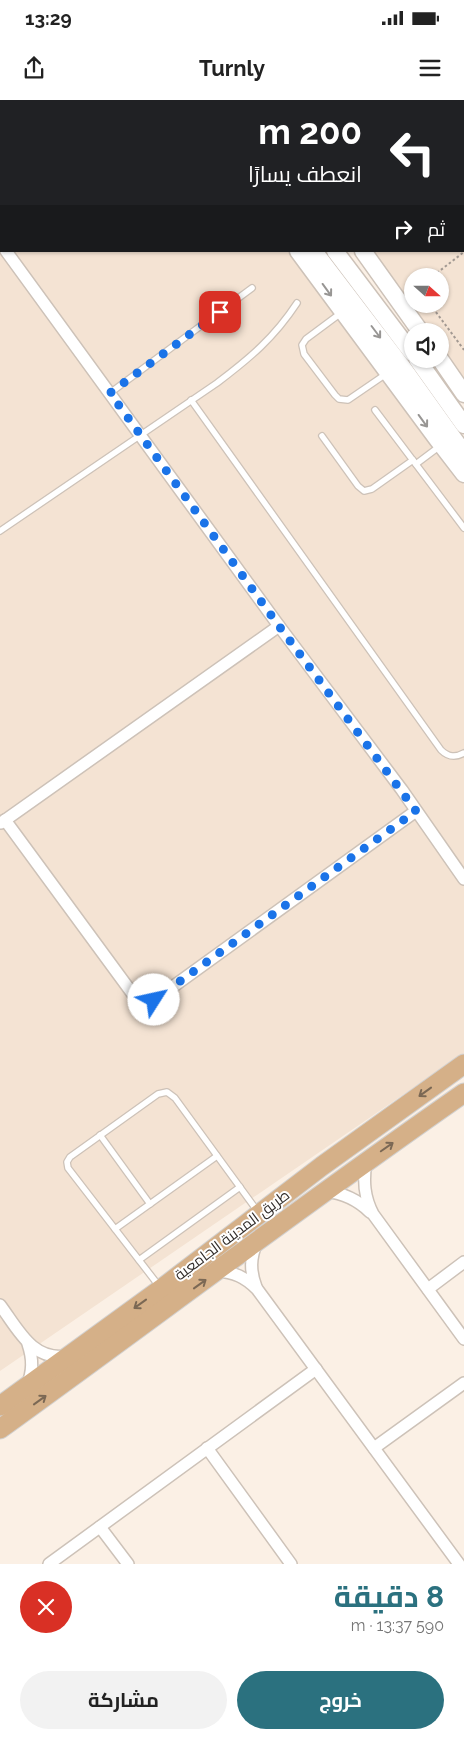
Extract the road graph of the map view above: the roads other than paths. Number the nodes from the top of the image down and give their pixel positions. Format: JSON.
{"nodes":[{"id":1,"x":7,"y":252,"type":"edge"},
{"id":2,"x":299,"y":252,"type":"edge"},
{"id":3,"x":315,"y":252,"type":"edge"},
{"id":4,"x":336,"y":252,"type":"edge"},
{"id":5,"x":363,"y":252,"type":"edge"},
{"id":6,"x":252,"y":288,"type":"dead end"},
{"id":7,"x":297,"y":303,"type":"dead end"},
{"id":8,"x":343,"y":312,"type":"junction"},
{"id":9,"x":414,"y":323,"type":"edge"},
{"id":10,"x":400,"y":363,"type":"edge"},
{"id":11,"x":423,"y":368,"type":"edge"},
{"id":12,"x":446,"y":368,"type":"edge"},
{"id":13,"x":110,"y":393,"type":"junction"},
{"id":14,"x":464,"y":394,"type":"edge"},
{"id":15,"x":191,"y":400,"type":"junction"},
{"id":16,"x":375,"y":410,"type":"dead end"},
{"id":17,"x":464,"y":426,"type":"edge"},
{"id":18,"x":140,"y":434,"type":"junction"},
{"id":19,"x":322,"y":436,"type":"dead end"},
{"id":20,"x":441,"y":445,"type":"junction"},
{"id":21,"x":464,"y":453,"type":"edge"},
{"id":22,"x":415,"y":462,"type":"junction"},
{"id":23,"x":464,"y":474,"type":"edge"},
{"id":24,"x":464,"y":528,"type":"edge"},
{"id":25,"x":0,"y":531,"type":"edge"},
{"id":26,"x":279,"y":626,"type":"junction"},
{"id":27,"x":464,"y":753,"type":"edge"},
{"id":28,"x":416,"y":811,"type":"junction"},
{"id":29,"x":3,"y":821,"type":"edge"},
{"id":30,"x":464,"y":879,"type":"edge"},
{"id":31,"x":464,"y":1064,"type":"edge"},
{"id":32,"x":464,"y":1093,"type":"edge"},
{"id":33,"x":100,"y":1135,"type":"junction"},
{"id":34,"x":217,"y":1156,"type":"junction"},
{"id":35,"x":366,"y":1162,"type":"junction"},
{"id":36,"x":240,"y":1187,"type":"junction"},
{"id":37,"x":325,"y":1191,"type":"junction"},
{"id":38,"x":150,"y":1204,"type":"junction"},
{"id":39,"x":260,"y":1213,"type":"junction"},
{"id":40,"x":373,"y":1214,"type":"junction"},
{"id":41,"x":115,"y":1229,"type":"junction"},
{"id":42,"x":257,"y":1241,"type":"junction"},
{"id":43,"x":139,"y":1260,"type":"junction"},
{"id":44,"x":464,"y":1262,"type":"edge"},
{"id":45,"x":218,"y":1271,"type":"junction"},
{"id":46,"x":161,"y":1289,"type":"junction"},
{"id":47,"x":257,"y":1289,"type":"junction"},
{"id":48,"x":428,"y":1289,"type":"junction"},
{"id":49,"x":0,"y":1305,"type":"edge"},
{"id":50,"x":464,"y":1339,"type":"edge"},
{"id":51,"x":28,"y":1344,"type":"junction"},
{"id":52,"x":69,"y":1356,"type":"junction"},
{"id":53,"x":316,"y":1369,"type":"junction"},
{"id":54,"x":464,"y":1383,"type":"edge"},
{"id":55,"x":26,"y":1387,"type":"junction"},
{"id":56,"x":0,"y":1406,"type":"edge"},
{"id":57,"x":0,"y":1429,"type":"edge"},
{"id":58,"x":207,"y":1448,"type":"junction"},
{"id":59,"x":374,"y":1448,"type":"junction"},
{"id":60,"x":100,"y":1527,"type":"junction"},
{"id":61,"x":49,"y":1564,"type":"edge"},
{"id":62,"x":128,"y":1564,"type":"edge"},
{"id":63,"x":291,"y":1564,"type":"edge"},
{"id":64,"x":459,"y":1564,"type":"edge"}],
"edges":[{"from":1,"to":13,"type":"street"},
{"from":2,"to":8,"type":"main road","one_way":true},
{"from":3,"to":10,"type":"main road","one_way":true},
{"from":4,"to":10,"type":"main road"},
{"from":5,"to":9,"type":"main road"},
{"from":6,"to":13,"type":"lane"},
{"from":7,"to":15,"type":"lane"},
{"from":8,"to":10,"type":"main road"},
{"from":8,"to":10,"type":"lane"},
{"from":10,"to":20,"type":"main road","one_way":true},
{"from":10,"to":21,"type":"main road"},
{"from":11,"to":17,"type":"main road"},
{"from":12,"to":14,"type":"main road"},
{"from":13,"to":18,"type":"street"},
{"from":15,"to":18,"type":"lane"},
{"from":15,"to":27,"type":"lane"},
{"from":16,"to":22,"type":"lane"},
{"from":18,"to":25,"type":"lane"},
{"from":18,"to":26,"type":"street"},
{"from":19,"to":22,"type":"lane"},
{"from":20,"to":22,"type":"lane"},
{"from":20,"to":23,"type":"main road"},
{"from":22,"to":24,"type":"lane"},
{"from":26,"to":28,"type":"street"},
{"from":26,"to":29,"type":"street"},
{"from":28,"to":29,"type":"street"},
{"from":28,"to":30,"type":"street"},
{"from":31,"to":39,"type":"main road","name":"طريق المدينة الجامعية","one_way":true},
{"from":35,"to":32,"type":"main road","name":"طريق المدينة الجامعية","one_way":true},
{"from":33,"to":34,"type":"lane"},
{"from":33,"to":38,"type":"lane"},
{"from":33,"to":41,"type":"lane"},
{"from":34,"to":36,"type":"lane"},
{"from":34,"to":38,"type":"lane"},
{"from":35,"to":37,"type":"main road","name":"طريق المدينة الجامعية"},
{"from":35,"to":40,"type":"street"},
{"from":36,"to":39,"type":"lane"},
{"from":36,"to":43,"type":"lane"},
{"from":37,"to":40,"type":"street"},
{"from":37,"to":42,"type":"main road","name":"طريق المدينة الجامعية"},
{"from":38,"to":41,"type":"lane"},
{"from":39,"to":46,"type":"main road","name":"طريق المدينة الجامعية"},
{"from":40,"to":48,"type":"street"},
{"from":41,"to":43,"type":"lane"},
{"from":42,"to":45,"type":"main road","name":"طريق المدينة الجامعية"},
{"from":42,"to":47,"type":"street"},
{"from":43,"to":46,"type":"lane"},
{"from":44,"to":48,"type":"street"},
{"from":45,"to":47,"type":"street"},
{"from":57,"to":45,"type":"main road","name":"طريق المدينة الجامعية","one_way":true},
{"from":46,"to":52,"type":"main road","name":"طريق المدينة الجامعية","one_way":true},
{"from":47,"to":53,"type":"street"},
{"from":48,"to":50,"type":"street"},
{"from":49,"to":51,"type":"street"},
{"from":51,"to":52,"type":"street"},
{"from":51,"to":55,"type":"street"},
{"from":52,"to":55,"type":"main road","name":"طريق المدينة الجامعية"},
{"from":53,"to":58,"type":"street"},
{"from":53,"to":59,"type":"street"},
{"from":54,"to":59,"type":"street"},
{"from":55,"to":56,"type":"main road","name":"طريق المدينة الجامعية"},
{"from":58,"to":60,"type":"street"},
{"from":58,"to":63,"type":"street"},
{"from":59,"to":64,"type":"street"},
{"from":60,"to":61,"type":"street"},
{"from":60,"to":62,"type":"street"}]}
